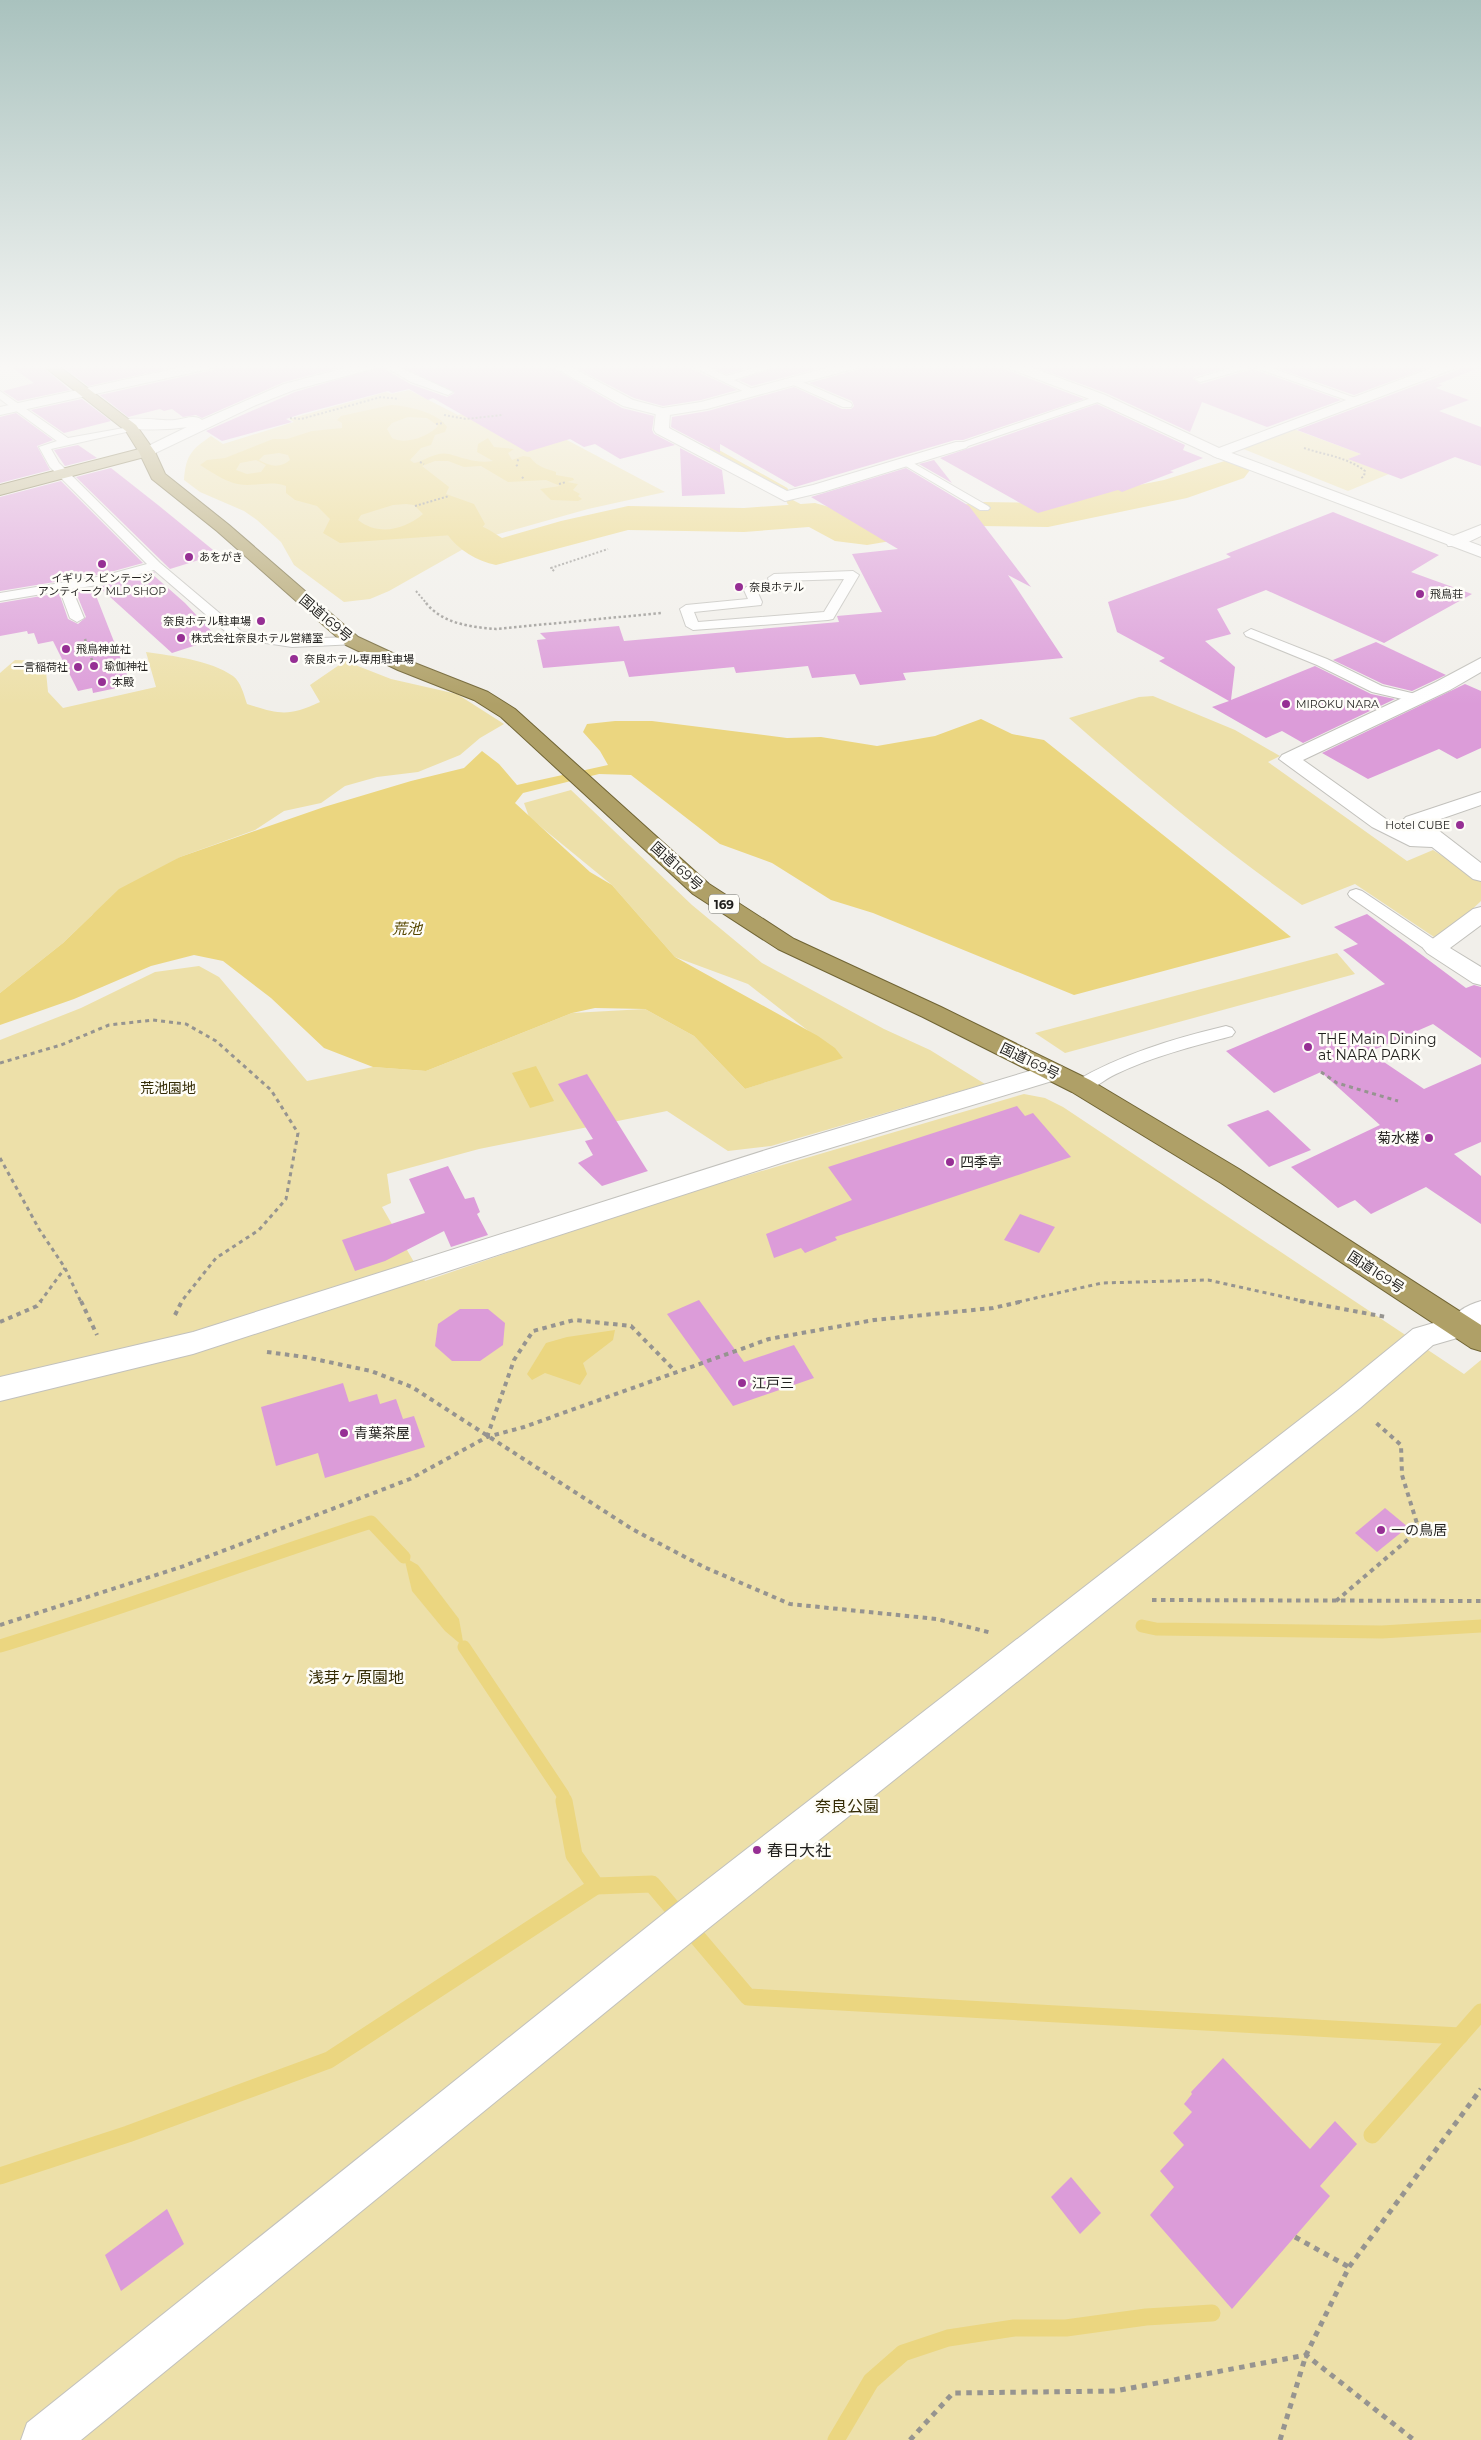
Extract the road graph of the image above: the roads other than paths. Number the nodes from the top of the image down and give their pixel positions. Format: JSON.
{"nodes":[{"id":1,"x":50,"y":478,"type":"edge"},
{"id":2,"x":65,"y":478,"type":"edge"},
{"id":3,"x":160,"y":478,"type":"edge"},
{"id":4,"x":751,"y":478,"type":"edge"},
{"id":5,"x":856,"y":478,"type":"edge"},
{"id":6,"x":933,"y":478,"type":"edge"},
{"id":7,"x":1284,"y":478,"type":"edge"},
{"id":8,"x":0,"y":490,"type":"edge"},
{"id":9,"x":984,"y":508,"type":"dead end"},
{"id":10,"x":1481,"y":530,"type":"edge"},
{"id":11,"x":1454,"y":542,"type":"junction"},
{"id":12,"x":1481,"y":552,"type":"edge"},
{"id":13,"x":156,"y":566,"type":"junction"},
{"id":14,"x":64,"y":586,"type":"junction"},
{"id":15,"x":692,"y":596,"type":"dead end"},
{"id":16,"x":0,"y":597,"type":"edge"},
{"id":17,"x":756,"y":602,"type":"joint"},
{"id":18,"x":675,"y":612,"type":"road end"},
{"id":19,"x":77,"y":618,"type":"dead end"},
{"id":20,"x":1251,"y":633,"type":"dead end"},
{"id":21,"x":352,"y":641,"type":"junction"},
{"id":22,"x":1481,"y":664,"type":"edge"},
{"id":23,"x":1415,"y":698,"type":"junction"},
{"id":24,"x":1481,"y":798,"type":"edge"},
{"id":25,"x":1434,"y":840,"type":"junction"},
{"id":26,"x":1481,"y":874,"type":"edge"},
{"id":27,"x":1356,"y":894,"type":"dead end"},
{"id":28,"x":1481,"y":914,"type":"edge"},
{"id":29,"x":1435,"y":948,"type":"junction"},
{"id":30,"x":1481,"y":978,"type":"edge"},
{"id":31,"x":1226,"y":1032,"type":"dead end"},
{"id":32,"x":1052,"y":1072,"type":"junction"},
{"id":33,"x":1081,"y":1086,"type":"junction"},
{"id":34,"x":1474,"y":1326,"type":"edge"},
{"id":35,"x":0,"y":1389,"type":"edge"},
{"id":36,"x":44,"y":2440,"type":"edge"}],
"edges":[{"from":1,"to":8,"type":"main road"},
{"from":2,"to":13,"type":"lane"},
{"from":3,"to":21,"type":"highway","name":"国道169号","number":"169"},
{"from":4,"to":5,"type":"street"},
{"from":6,"to":9,"type":"lane"},
{"from":7,"to":11,"type":"street"},
{"from":10,"to":11,"type":"street"},
{"from":11,"to":12,"type":"street"},
{"from":13,"to":14,"type":"lane"},
{"from":13,"to":21,"type":"lane"},
{"from":14,"to":16,"type":"lane"},
{"from":14,"to":19,"type":"lane"},
{"from":15,"to":18,"type":"lane"},
{"from":17,"to":17,"type":"lane"},
{"from":20,"to":23,"type":"lane"},
{"from":21,"to":32,"type":"highway","name":"国道169号","number":"169"},
{"from":22,"to":23,"type":"street"},
{"from":23,"to":25,"type":"street"},
{"from":24,"to":25,"type":"street"},
{"from":25,"to":26,"type":"street"},
{"from":27,"to":29,"type":"lane"},
{"from":28,"to":29,"type":"street"},
{"from":29,"to":30,"type":"street"},
{"from":31,"to":33,"type":"lane"},
{"from":32,"to":33,"type":"highway","name":"国道169号","number":"169"},
{"from":32,"to":35,"type":"street"},
{"from":33,"to":34,"type":"highway","name":"国道169号","number":"169"},
{"from":34,"to":36,"type":"street"}]}
